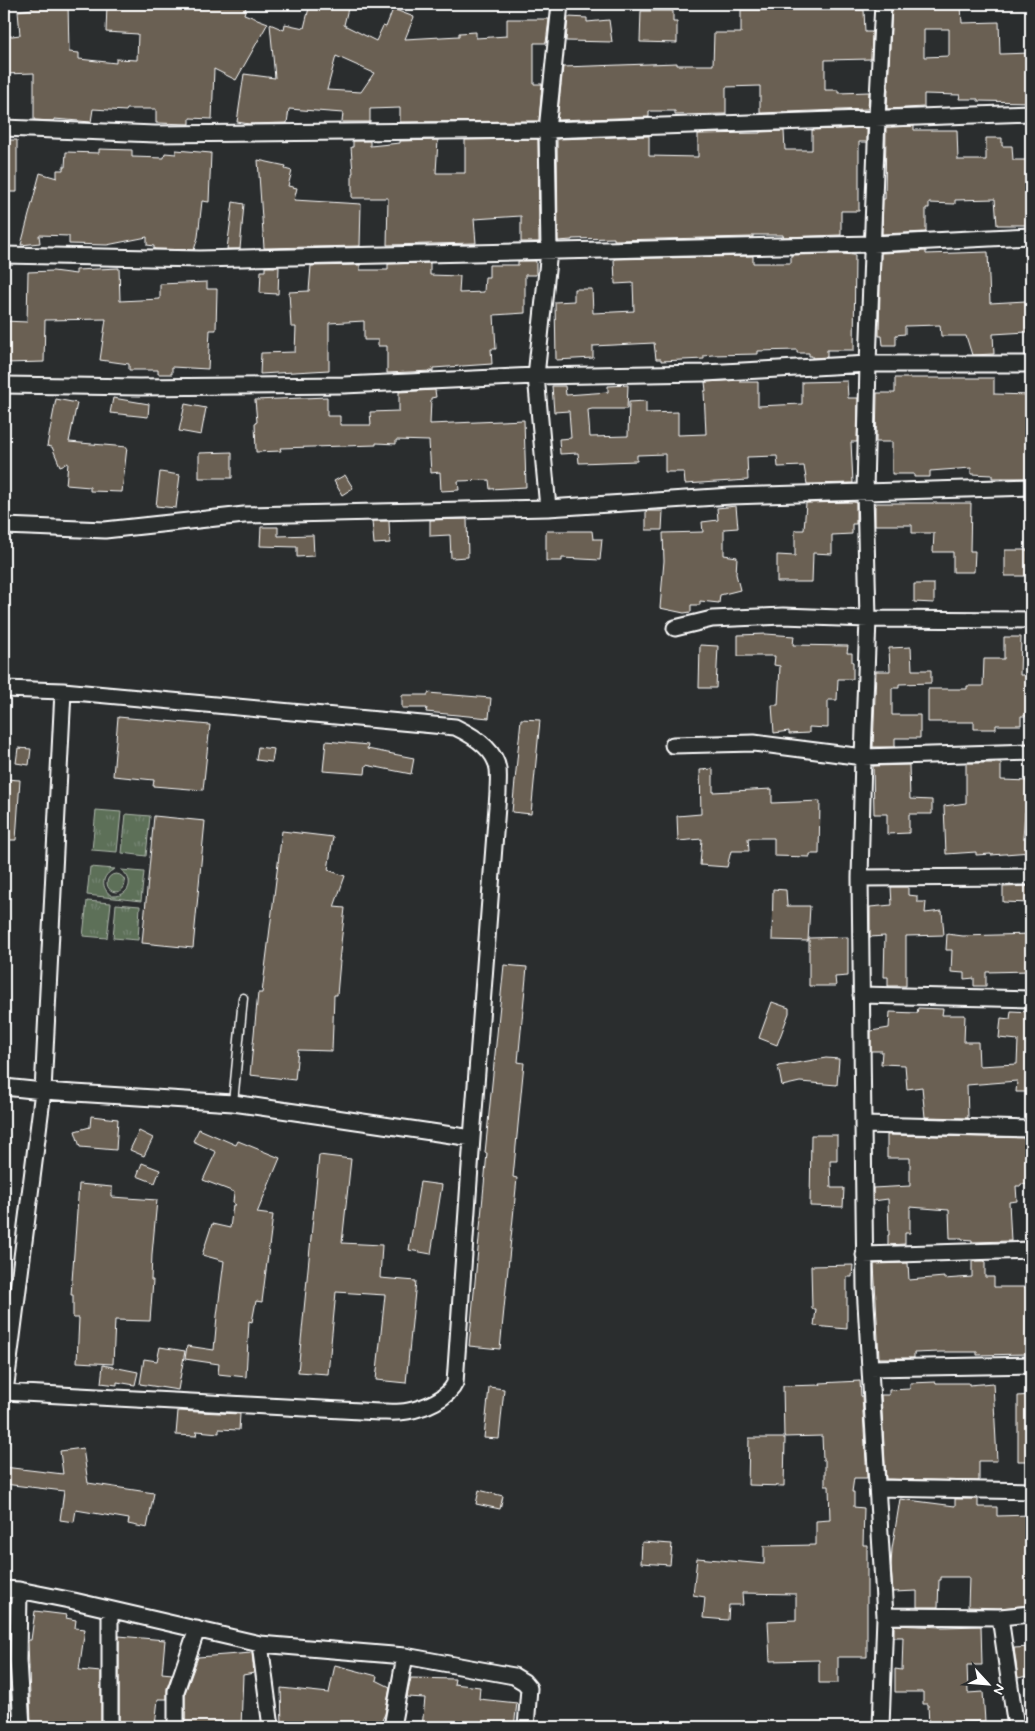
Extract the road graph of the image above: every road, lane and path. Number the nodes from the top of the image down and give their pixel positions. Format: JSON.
{"nodes":[{"id":1,"x":551,"y":4,"type":"edge"},
{"id":2,"x":560,"y":4,"type":"edge"},
{"id":3,"x":571,"y":4,"type":"edge"},
{"id":4,"x":883,"y":4,"type":"edge"},
{"id":5,"x":1031,"y":113,"type":"edge"},
{"id":6,"x":876,"y":117,"type":"junction"},
{"id":7,"x":4,"y":128,"type":"edge"},
{"id":8,"x":547,"y":130,"type":"junction"},
{"id":9,"x":1031,"y":236,"type":"edge"},
{"id":10,"x":873,"y":244,"type":"junction"},
{"id":11,"x":549,"y":251,"type":"junction"},
{"id":12,"x":4,"y":255,"type":"edge"},
{"id":13,"x":868,"y":364,"type":"junction"},
{"id":14,"x":1031,"y":364,"type":"edge"},
{"id":15,"x":536,"y":376,"type":"junction"},
{"id":16,"x":4,"y":384,"type":"edge"},
{"id":17,"x":1031,"y":487,"type":"edge"},
{"id":18,"x":865,"y":491,"type":"junction"},
{"id":19,"x":548,"y":508,"type":"junction"},
{"id":20,"x":4,"y":526,"type":"edge"},
{"id":21,"x":868,"y":619,"type":"junction"},
{"id":22,"x":1031,"y":620,"type":"edge"},
{"id":23,"x":675,"y":628,"type":"dead end"},
{"id":24,"x":4,"y":689,"type":"edge"},
{"id":25,"x":63,"y":690,"type":"junction"},
{"id":26,"x":673,"y":745,"type":"dead end"},
{"id":27,"x":1031,"y":752,"type":"edge"},
{"id":28,"x":863,"y":757,"type":"junction"},
{"id":29,"x":1031,"y":877,"type":"edge"},
{"id":30,"x":860,"y":878,"type":"junction"},
{"id":31,"x":861,"y":995,"type":"junction"},
{"id":32,"x":243,"y":998,"type":"dead end"},
{"id":33,"x":1031,"y":1000,"type":"edge"},
{"id":34,"x":4,"y":1088,"type":"edge"},
{"id":35,"x":43,"y":1091,"type":"junction"},
{"id":36,"x":232,"y":1103,"type":"junction"},
{"id":37,"x":863,"y":1125,"type":"junction"},
{"id":38,"x":1031,"y":1128,"type":"edge"},
{"id":39,"x":472,"y":1138,"type":"junction"},
{"id":40,"x":1031,"y":1250,"type":"edge"},
{"id":41,"x":864,"y":1255,"type":"junction"},
{"id":42,"x":1031,"y":1365,"type":"edge"},
{"id":43,"x":870,"y":1368,"type":"junction"},
{"id":44,"x":4,"y":1392,"type":"edge"},
{"id":45,"x":878,"y":1488,"type":"junction"},
{"id":46,"x":1031,"y":1490,"type":"edge"},
{"id":47,"x":4,"y":1589,"type":"edge"},
{"id":48,"x":20,"y":1590,"type":"junction"},
{"id":49,"x":110,"y":1610,"type":"junction"},
{"id":50,"x":1031,"y":1614,"type":"edge"},
{"id":51,"x":885,"y":1616,"type":"junction"},
{"id":52,"x":1000,"y":1616,"type":"junction"},
{"id":53,"x":196,"y":1629,"type":"junction"},
{"id":54,"x":260,"y":1644,"type":"junction"},
{"id":55,"x":405,"y":1656,"type":"junction"},
{"id":56,"x":22,"y":1727,"type":"edge"},
{"id":57,"x":110,"y":1727,"type":"edge"},
{"id":58,"x":176,"y":1727,"type":"edge"},
{"id":59,"x":271,"y":1727,"type":"edge"},
{"id":60,"x":392,"y":1727,"type":"edge"},
{"id":61,"x":526,"y":1727,"type":"edge"},
{"id":62,"x":881,"y":1727,"type":"edge"},
{"id":63,"x":1016,"y":1727,"type":"edge"}],
"edges":[{"from":1,"to":2,"type":"street"},
{"from":2,"to":3,"type":"street"},
{"from":2,"to":8,"type":"street"},
{"from":4,"to":6,"type":"street"},
{"from":5,"to":6,"type":"street"},
{"from":6,"to":8,"type":"street"},
{"from":6,"to":10,"type":"street"},
{"from":7,"to":8,"type":"street"},
{"from":8,"to":11,"type":"street"},
{"from":9,"to":10,"type":"street"},
{"from":10,"to":11,"type":"street"},
{"from":10,"to":13,"type":"street"},
{"from":11,"to":12,"type":"street"},
{"from":11,"to":15,"type":"street"},
{"from":13,"to":14,"type":"street"},
{"from":13,"to":15,"type":"street"},
{"from":13,"to":18,"type":"street"},
{"from":15,"to":16,"type":"street"},
{"from":15,"to":19,"type":"street"},
{"from":17,"to":18,"type":"street"},
{"from":18,"to":19,"type":"street"},
{"from":18,"to":21,"type":"street"},
{"from":19,"to":20,"type":"street"},
{"from":21,"to":22,"type":"street"},
{"from":21,"to":23,"type":"street"},
{"from":21,"to":28,"type":"street"},
{"from":24,"to":25,"type":"street"},
{"from":25,"to":35,"type":"street"},
{"from":25,"to":39,"type":"street"},
{"from":26,"to":28,"type":"street"},
{"from":27,"to":28,"type":"street"},
{"from":28,"to":30,"type":"street"},
{"from":29,"to":30,"type":"street"},
{"from":30,"to":31,"type":"street"},
{"from":31,"to":33,"type":"street"},
{"from":31,"to":37,"type":"street"},
{"from":32,"to":36,"type":"lane"},
{"from":34,"to":35,"type":"street"},
{"from":35,"to":36,"type":"street"},
{"from":35,"to":44,"type":"street"},
{"from":36,"to":39,"type":"street"},
{"from":37,"to":38,"type":"street"},
{"from":37,"to":41,"type":"street"},
{"from":39,"to":44,"type":"street"},
{"from":40,"to":41,"type":"street"},
{"from":41,"to":43,"type":"street"},
{"from":42,"to":43,"type":"street"},
{"from":43,"to":45,"type":"street"},
{"from":45,"to":46,"type":"street"},
{"from":45,"to":51,"type":"street"},
{"from":47,"to":48,"type":"street"},
{"from":48,"to":49,"type":"street"},
{"from":48,"to":56,"type":"street"},
{"from":49,"to":53,"type":"street"},
{"from":49,"to":57,"type":"street"},
{"from":50,"to":52,"type":"street"},
{"from":51,"to":52,"type":"street"},
{"from":51,"to":62,"type":"street"},
{"from":52,"to":63,"type":"street"},
{"from":53,"to":54,"type":"street"},
{"from":53,"to":58,"type":"street"},
{"from":54,"to":55,"type":"street"},
{"from":54,"to":59,"type":"street"},
{"from":55,"to":60,"type":"street"},
{"from":55,"to":61,"type":"street"}]}
